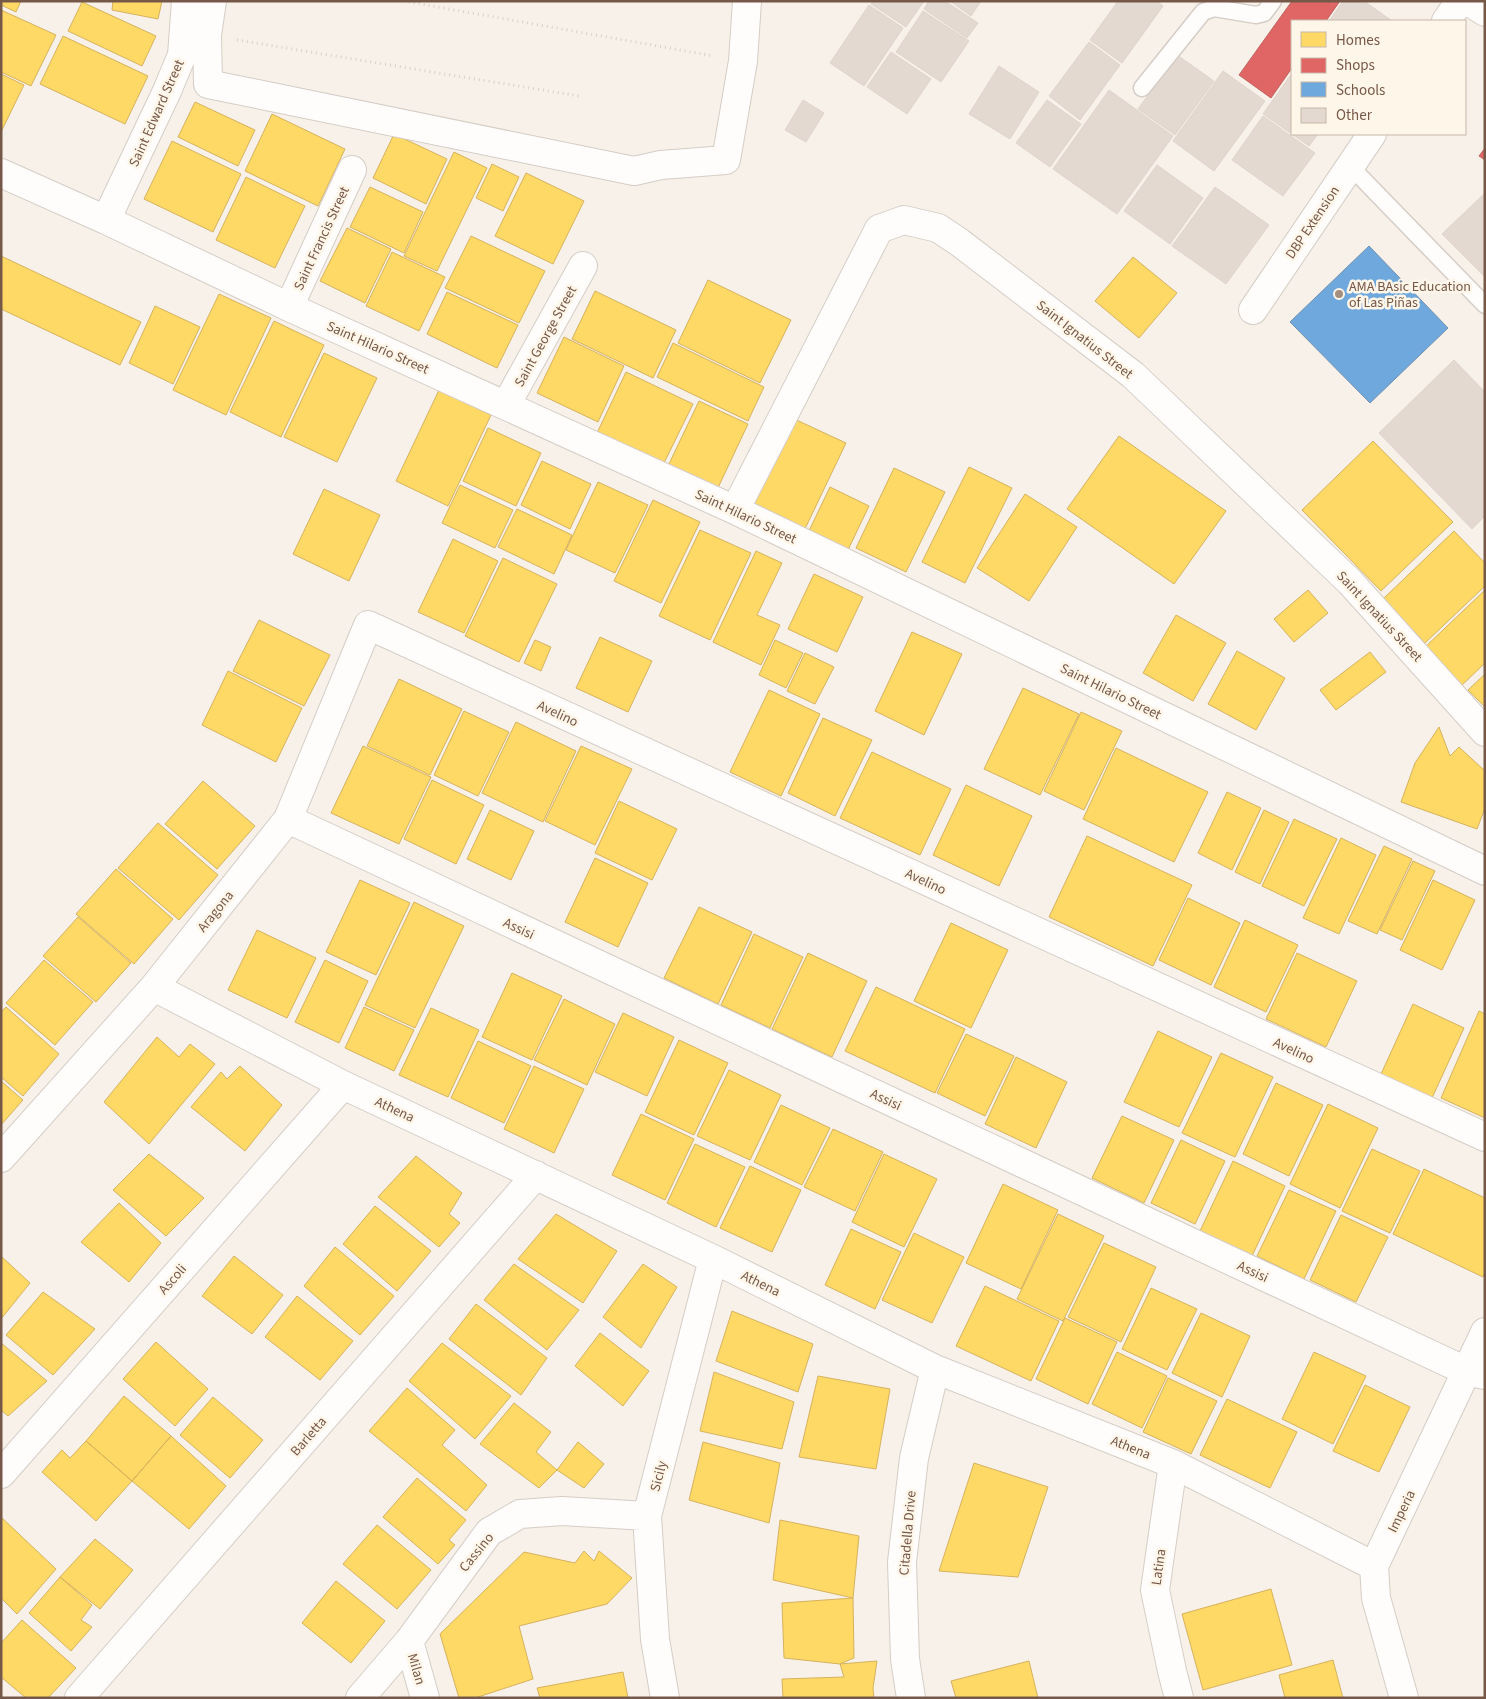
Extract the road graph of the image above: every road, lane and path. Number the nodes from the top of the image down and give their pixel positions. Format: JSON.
{"nodes":[{"id":1,"x":186,"y":1,"type":"edge"},
{"id":2,"x":212,"y":1,"type":"edge"},
{"id":3,"x":404,"y":1,"type":"edge"},
{"id":4,"x":747,"y":1,"type":"edge"},
{"id":5,"x":1273,"y":1,"type":"edge"},
{"id":6,"x":1460,"y":1,"type":"edge"},
{"id":7,"x":1468,"y":1,"type":"edge"},
{"id":8,"x":1485,"y":12,"type":"edge"},
{"id":9,"x":1447,"y":20,"type":"edge"},
{"id":10,"x":207,"y":35,"type":"junction"},
{"id":11,"x":743,"y":61,"type":"junction"},
{"id":12,"x":1142,"y":88,"type":"dead end"},
{"id":13,"x":579,"y":96,"type":"dead end"},
{"id":14,"x":1371,"y":135,"type":"edge"},
{"id":15,"x":1350,"y":166,"type":"junction"},
{"id":16,"x":352,"y":170,"type":"dead end"},
{"id":17,"x":1,"y":173,"type":"edge"},
{"id":18,"x":106,"y":220,"type":"junction"},
{"id":19,"x":583,"y":266,"type":"dead end"},
{"id":20,"x":1485,"y":305,"type":"edge"},
{"id":21,"x":289,"y":307,"type":"junction"},
{"id":22,"x":1253,"y":310,"type":"dead end"},
{"id":23,"x":506,"y":405,"type":"junction"},
{"id":24,"x":735,"y":510,"type":"junction"},
{"id":25,"x":368,"y":625,"type":"joint"},
{"id":26,"x":1485,"y":732,"type":"edge"},
{"id":27,"x":288,"y":820,"type":"junction"},
{"id":28,"x":1485,"y":871,"type":"edge"},
{"id":29,"x":154,"y":986,"type":"junction"},
{"id":30,"x":343,"y":1085,"type":"junction"},
{"id":31,"x":1485,"y":1137,"type":"edge"},
{"id":32,"x":1,"y":1158,"type":"edge"},
{"id":33,"x":536,"y":1175,"type":"junction"},
{"id":34,"x":714,"y":1259,"type":"junction"},
{"id":35,"x":1485,"y":1332,"type":"edge"},
{"id":36,"x":935,"y":1369,"type":"junction"},
{"id":37,"x":1475,"y":1373,"type":"edge"},
{"id":38,"x":1173,"y":1464,"type":"junction"},
{"id":39,"x":1,"y":1474,"type":"edge"},
{"id":40,"x":648,"y":1516,"type":"junction"},
{"id":41,"x":1374,"y":1566,"type":"junction"},
{"id":42,"x":408,"y":1641,"type":"junction"},
{"id":43,"x":80,"y":1698,"type":"edge"},
{"id":44,"x":360,"y":1698,"type":"edge"},
{"id":45,"x":425,"y":1698,"type":"edge"},
{"id":46,"x":665,"y":1698,"type":"edge"},
{"id":47,"x":911,"y":1698,"type":"edge"},
{"id":48,"x":1179,"y":1698,"type":"edge"},
{"id":49,"x":1404,"y":1698,"type":"edge"}],
"edges":[{"from":1,"to":18,"type":"street","name":"Saint Edward Street"},
{"from":2,"to":10,"type":"street"},
{"from":3,"to":11,"type":"path"},
{"from":4,"to":11,"type":"street"},
{"from":5,"to":12,"type":"lane"},
{"from":6,"to":9,"type":"street"},
{"from":7,"to":8,"type":"street"},
{"from":10,"to":11,"type":"street"},
{"from":10,"to":13,"type":"path"},
{"from":14,"to":15,"type":"street","name":"DBP Extension"},
{"from":15,"to":20,"type":"lane"},
{"from":15,"to":22,"type":"street","name":"DBP Extension"},
{"from":16,"to":21,"type":"street","name":"Saint Francis Street"},
{"from":17,"to":18,"type":"street","name":"Saint Hilario Street"},
{"from":18,"to":21,"type":"street","name":"Saint Hilario Street"},
{"from":19,"to":23,"type":"street","name":"Saint George Street"},
{"from":21,"to":23,"type":"street","name":"Saint Hilario Street"},
{"from":23,"to":24,"type":"street","name":"Saint Hilario Street"},
{"from":24,"to":26,"type":"street","name":"Saint Ignatius Street"},
{"from":24,"to":28,"type":"street","name":"Saint Hilario Street"},
{"from":25,"to":27,"type":"street","name":"Aragona"},
{"from":25,"to":31,"type":"street","name":"Avelino"},
{"from":27,"to":29,"type":"street","name":"Aragona"},
{"from":27,"to":37,"type":"street","name":"Assisi"},
{"from":29,"to":30,"type":"street","name":"Athena"},
{"from":29,"to":32,"type":"street","name":"Aragona"},
{"from":30,"to":33,"type":"street","name":"Athena"},
{"from":30,"to":39,"type":"street","name":"Ascoli"},
{"from":33,"to":34,"type":"street","name":"Athena"},
{"from":33,"to":43,"type":"street","name":"Barletta"},
{"from":34,"to":36,"type":"street","name":"Athena"},
{"from":34,"to":40,"type":"street","name":"Sicily"},
{"from":35,"to":37,"type":"street","name":"Imperia"},
{"from":36,"to":38,"type":"street","name":"Athena"},
{"from":36,"to":47,"type":"street","name":"Citadella Drive"},
{"from":37,"to":41,"type":"street","name":"Imperia"},
{"from":38,"to":41,"type":"street","name":"Athena"},
{"from":38,"to":48,"type":"street","name":"Latina"},
{"from":40,"to":42,"type":"street","name":"Cassino"},
{"from":40,"to":46,"type":"street","name":"Sicily"},
{"from":41,"to":49,"type":"street","name":"Imperia"},
{"from":42,"to":44,"type":"street","name":"Cassino"},
{"from":42,"to":45,"type":"street","name":"Milan"}]}
